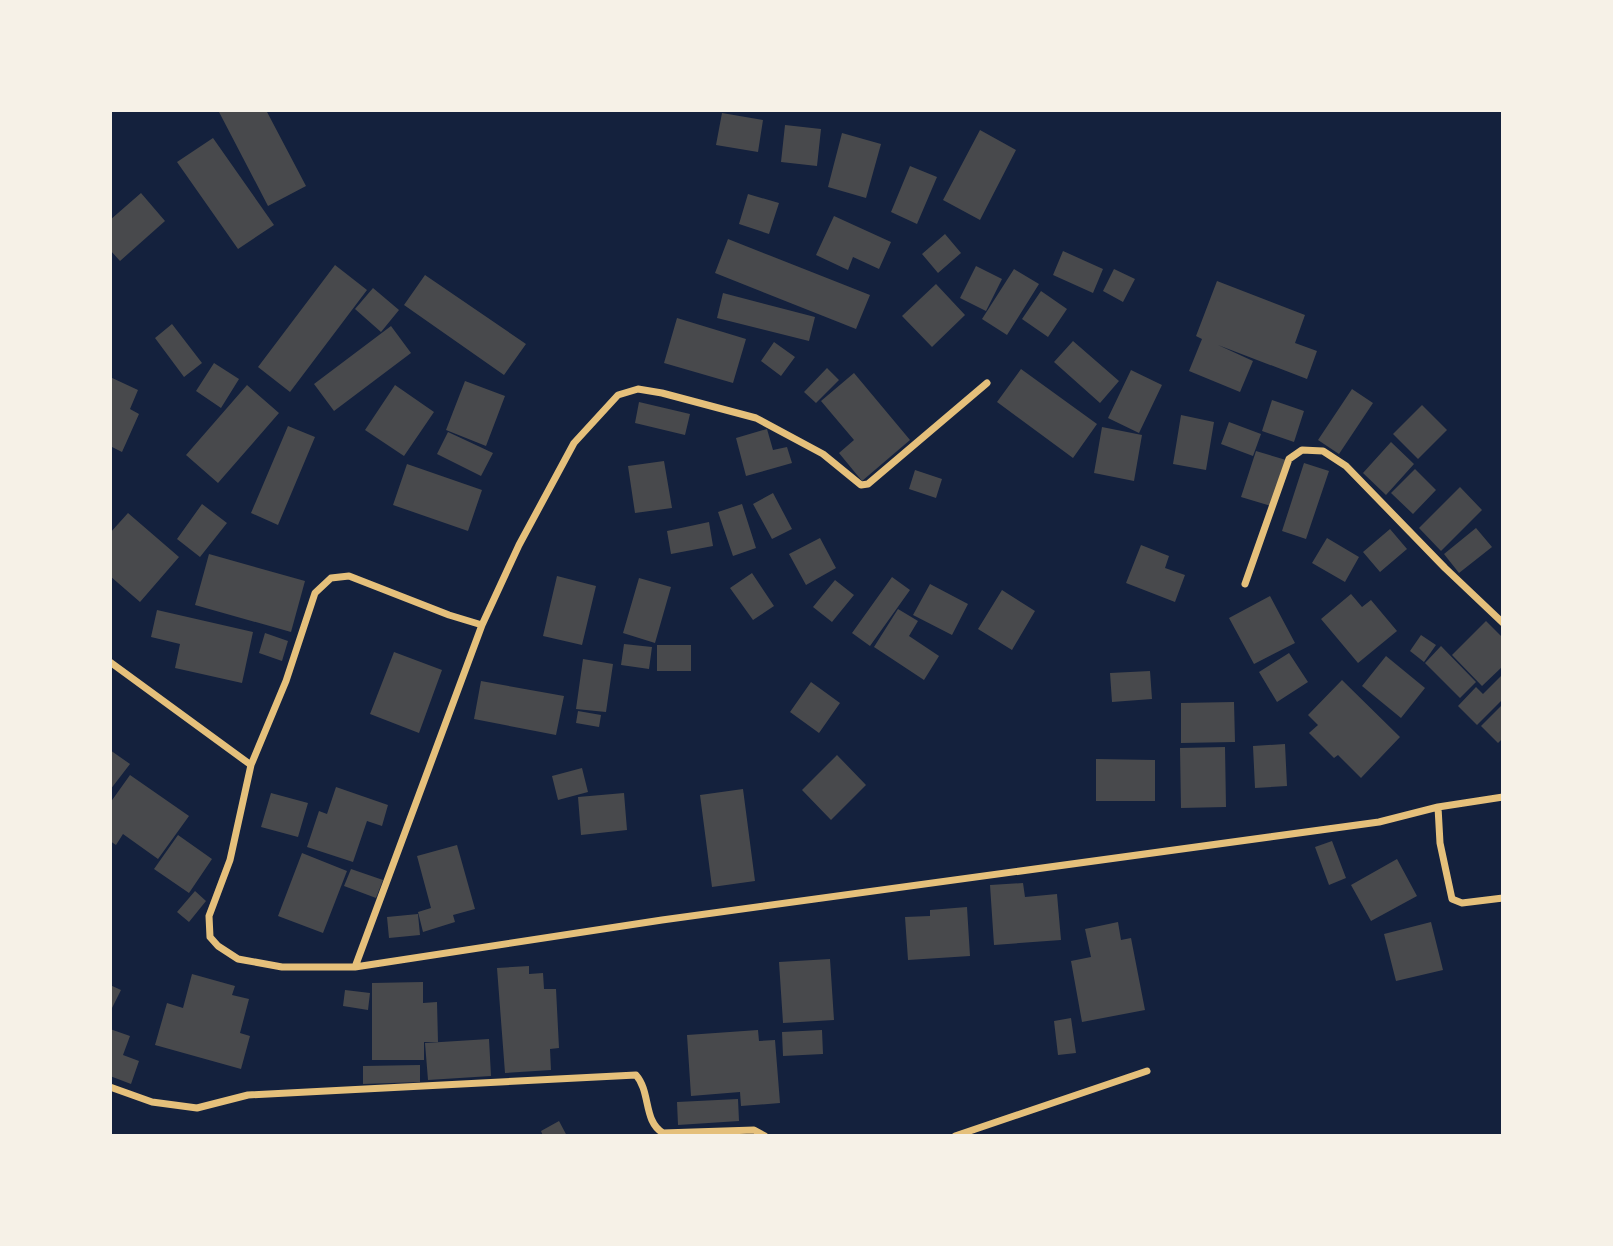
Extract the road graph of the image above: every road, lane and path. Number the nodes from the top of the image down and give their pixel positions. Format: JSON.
{"nodes":[{"id":1,"x":987,"y":383,"type":"dead end"},
{"id":2,"x":1245,"y":584,"type":"dead end"},
{"id":3,"x":1503,"y":623,"type":"edge"},
{"id":4,"x":482,"y":625,"type":"junction"},
{"id":5,"x":110,"y":662,"type":"edge"},
{"id":6,"x":251,"y":765,"type":"junction"},
{"id":7,"x":1503,"y":797,"type":"edge"},
{"id":8,"x":1438,"y":807,"type":"junction"},
{"id":9,"x":1503,"y":898,"type":"edge"},
{"id":10,"x":355,"y":967,"type":"junction"},
{"id":11,"x":1147,"y":1071,"type":"dead end"},
{"id":12,"x":110,"y":1087,"type":"edge"},
{"id":13,"x":765,"y":1136,"type":"edge"},
{"id":14,"x":955,"y":1136,"type":"edge"}],
"edges":[{"from":1,"to":4,"type":"street"},
{"from":2,"to":3,"type":"street"},
{"from":4,"to":6,"type":"street"},
{"from":4,"to":10,"type":"street"},
{"from":5,"to":6,"type":"street"},
{"from":6,"to":10,"type":"street"},
{"from":7,"to":8,"type":"street"},
{"from":8,"to":9,"type":"street"},
{"from":8,"to":10,"type":"street"},
{"from":11,"to":14,"type":"street"},
{"from":12,"to":13,"type":"street"}]}
